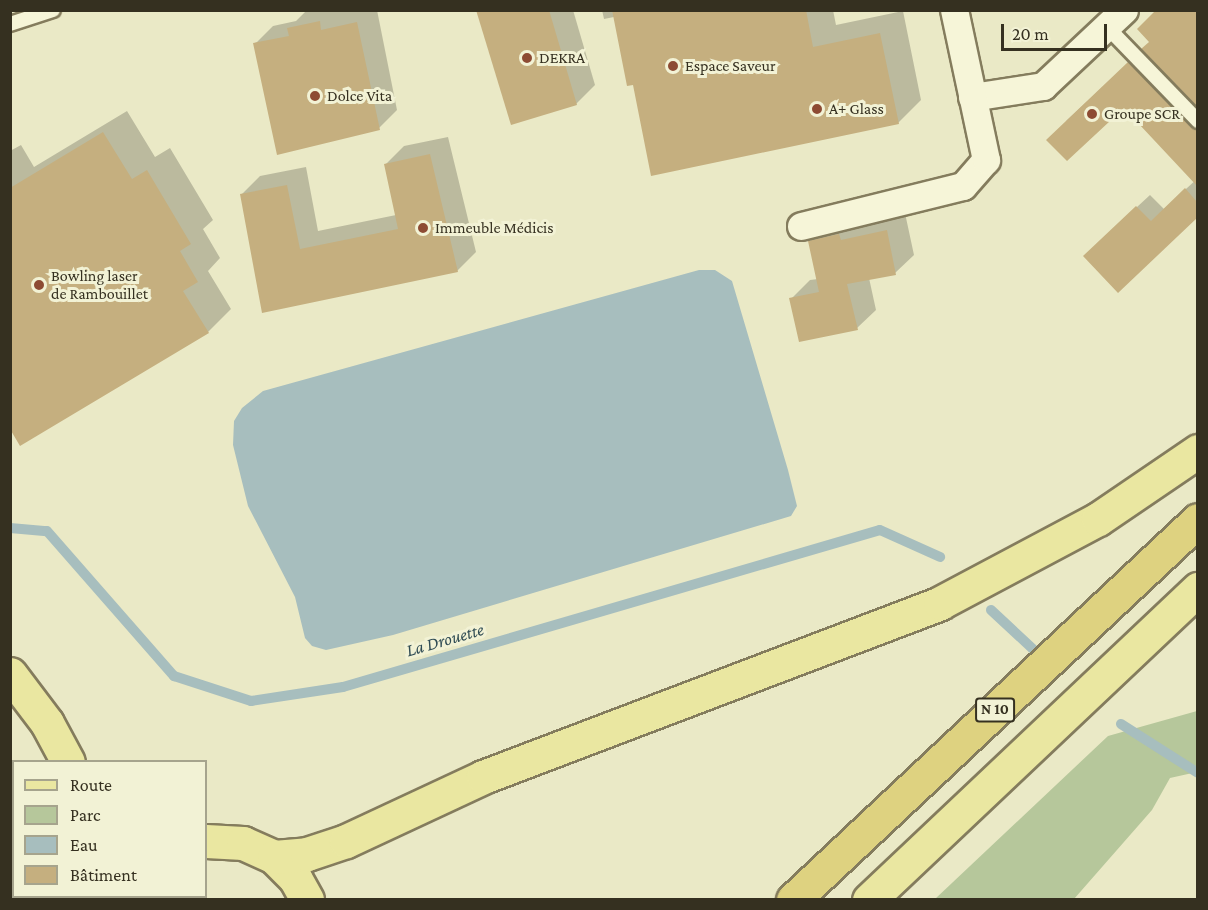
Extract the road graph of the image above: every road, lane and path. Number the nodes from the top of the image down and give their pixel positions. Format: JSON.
{"nodes":[{"id":1,"x":53,"y":10,"type":"edge"},
{"id":2,"x":954,"y":10,"type":"edge"},
{"id":3,"x":1115,"y":19,"type":"edge"},
{"id":4,"x":10,"y":24,"type":"edge"},
{"id":5,"x":972,"y":97,"type":"junction"},
{"id":6,"x":1197,"y":121,"type":"edge"},
{"id":7,"x":801,"y":226,"type":"dead end"},
{"id":8,"x":1197,"y":451,"type":"edge"},
{"id":9,"x":1197,"y":520,"type":"edge"},
{"id":10,"x":1197,"y":589,"type":"edge"},
{"id":11,"x":10,"y":674,"type":"edge"},
{"id":12,"x":47,"y":723,"type":"junction"},
{"id":13,"x":67,"y":760,"type":"edge"},
{"id":14,"x":87,"y":760,"type":"edge"},
{"id":15,"x":207,"y":840,"type":"edge"},
{"id":16,"x":274,"y":857,"type":"junction"},
{"id":17,"x":307,"y":900,"type":"edge"},
{"id":18,"x":793,"y":900,"type":"edge"},
{"id":19,"x":869,"y":900,"type":"edge"}],
"edges":[{"from":1,"to":4,"type":"lane"},
{"from":2,"to":5,"type":"street"},
{"from":3,"to":5,"type":"street"},
{"from":3,"to":6,"type":"lane"},
{"from":5,"to":7,"type":"street"},
{"from":8,"to":16,"type":"main road"},
{"from":9,"to":18,"type":"highway","number":"N 10"},
{"from":10,"to":19,"type":"main road"},
{"from":11,"to":12,"type":"main road"},
{"from":12,"to":13,"type":"main road"},
{"from":12,"to":14,"type":"main road"},
{"from":15,"to":16,"type":"main road"},
{"from":16,"to":17,"type":"main road"}]}
